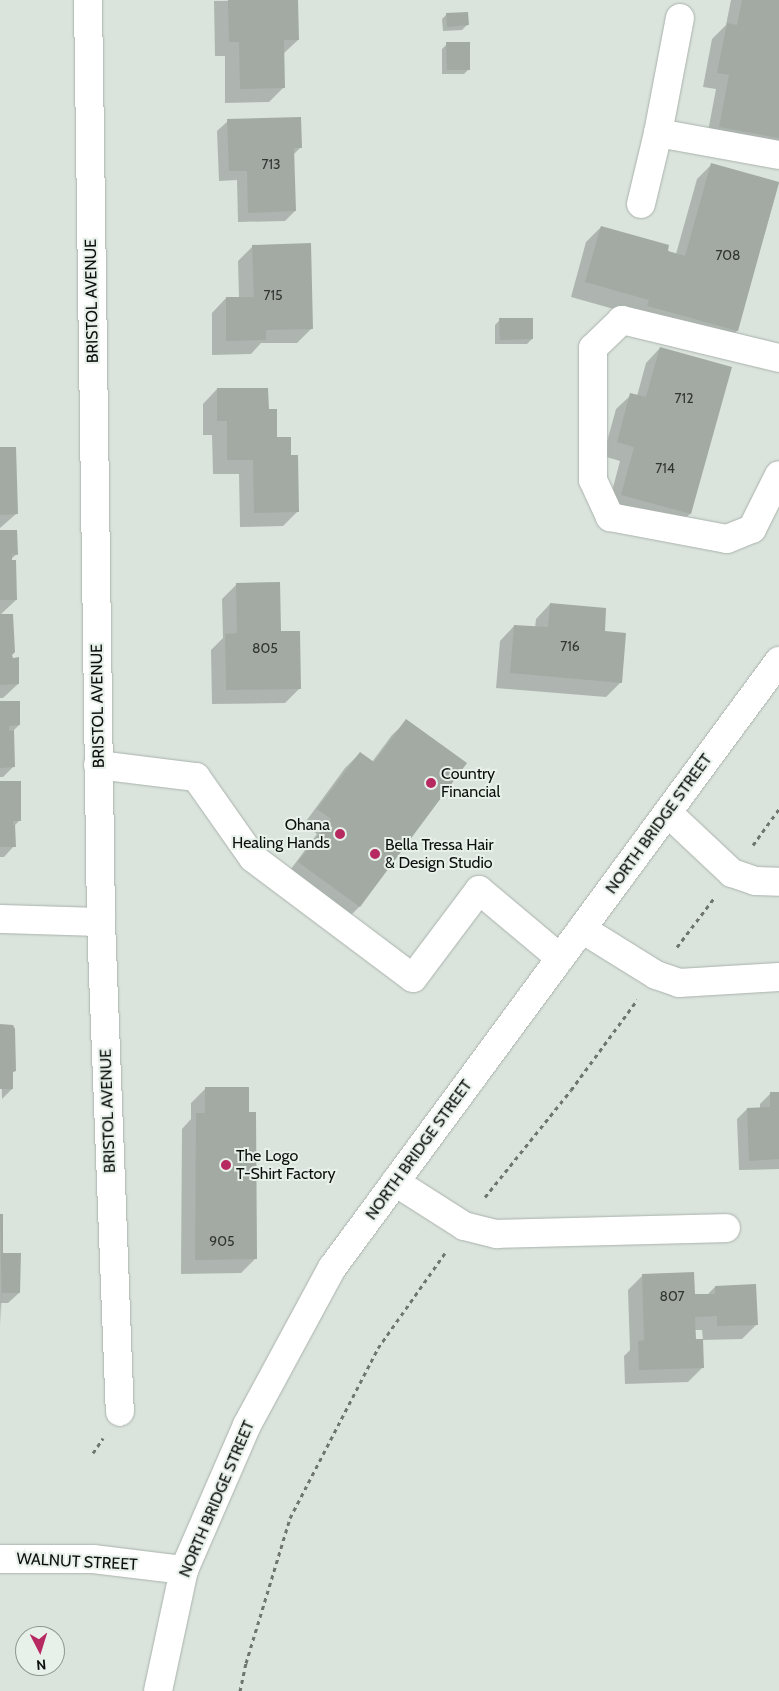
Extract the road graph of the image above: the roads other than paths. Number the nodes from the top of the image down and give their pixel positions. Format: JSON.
{"nodes":[{"id":1,"x":88,"y":0,"type":"edge"},
{"id":2,"x":680,"y":18,"type":"dead end"},
{"id":3,"x":658,"y":133,"type":"junction"},
{"id":4,"x":779,"y":155,"type":"edge"},
{"id":5,"x":641,"y":204,"type":"dead end"},
{"id":6,"x":779,"y":358,"type":"edge"},
{"id":7,"x":779,"y":475,"type":"edge"},
{"id":8,"x":779,"y":662,"type":"edge"},
{"id":9,"x":98,"y":765,"type":"junction"},
{"id":10,"x":668,"y":813,"type":"junction"},
{"id":11,"x":779,"y":882,"type":"edge"},
{"id":12,"x":0,"y":919,"type":"edge"},
{"id":13,"x":101,"y":922,"type":"junction"},
{"id":14,"x":582,"y":929,"type":"junction"},
{"id":15,"x":560,"y":958,"type":"junction"},
{"id":16,"x":779,"y":977,"type":"edge"},
{"id":17,"x":395,"y":1182,"type":"junction"},
{"id":18,"x":726,"y":1228,"type":"dead end"},
{"id":19,"x":120,"y":1412,"type":"dead end"},
{"id":20,"x":0,"y":1559,"type":"edge"},
{"id":21,"x":184,"y":1570,"type":"junction"},
{"id":22,"x":158,"y":1691,"type":"edge"}],
"edges":[{"from":1,"to":9,"type":"main road","name":"BRISTOL AVENUE"},
{"from":2,"to":3,"type":"main road"},
{"from":3,"to":4,"type":"main road"},
{"from":3,"to":5,"type":"main road"},
{"from":6,"to":7,"type":"main road"},
{"from":8,"to":10,"type":"main road","name":"NORTH BRIDGE STREET"},
{"from":9,"to":13,"type":"main road","name":"BRISTOL AVENUE"},
{"from":9,"to":15,"type":"main road"},
{"from":10,"to":11,"type":"main road"},
{"from":10,"to":14,"type":"main road","name":"NORTH BRIDGE STREET"},
{"from":12,"to":13,"type":"main road"},
{"from":13,"to":19,"type":"main road","name":"BRISTOL AVENUE"},
{"from":14,"to":15,"type":"main road","name":"NORTH BRIDGE STREET"},
{"from":14,"to":16,"type":"main road"},
{"from":15,"to":17,"type":"main road","name":"NORTH BRIDGE STREET"},
{"from":17,"to":18,"type":"main road"},
{"from":17,"to":21,"type":"main road","name":"NORTH BRIDGE STREET"},
{"from":20,"to":21,"type":"main road","name":"WALNUT STREET"},
{"from":21,"to":22,"type":"main road","name":"NORTH BRIDGE STREET"}]}
